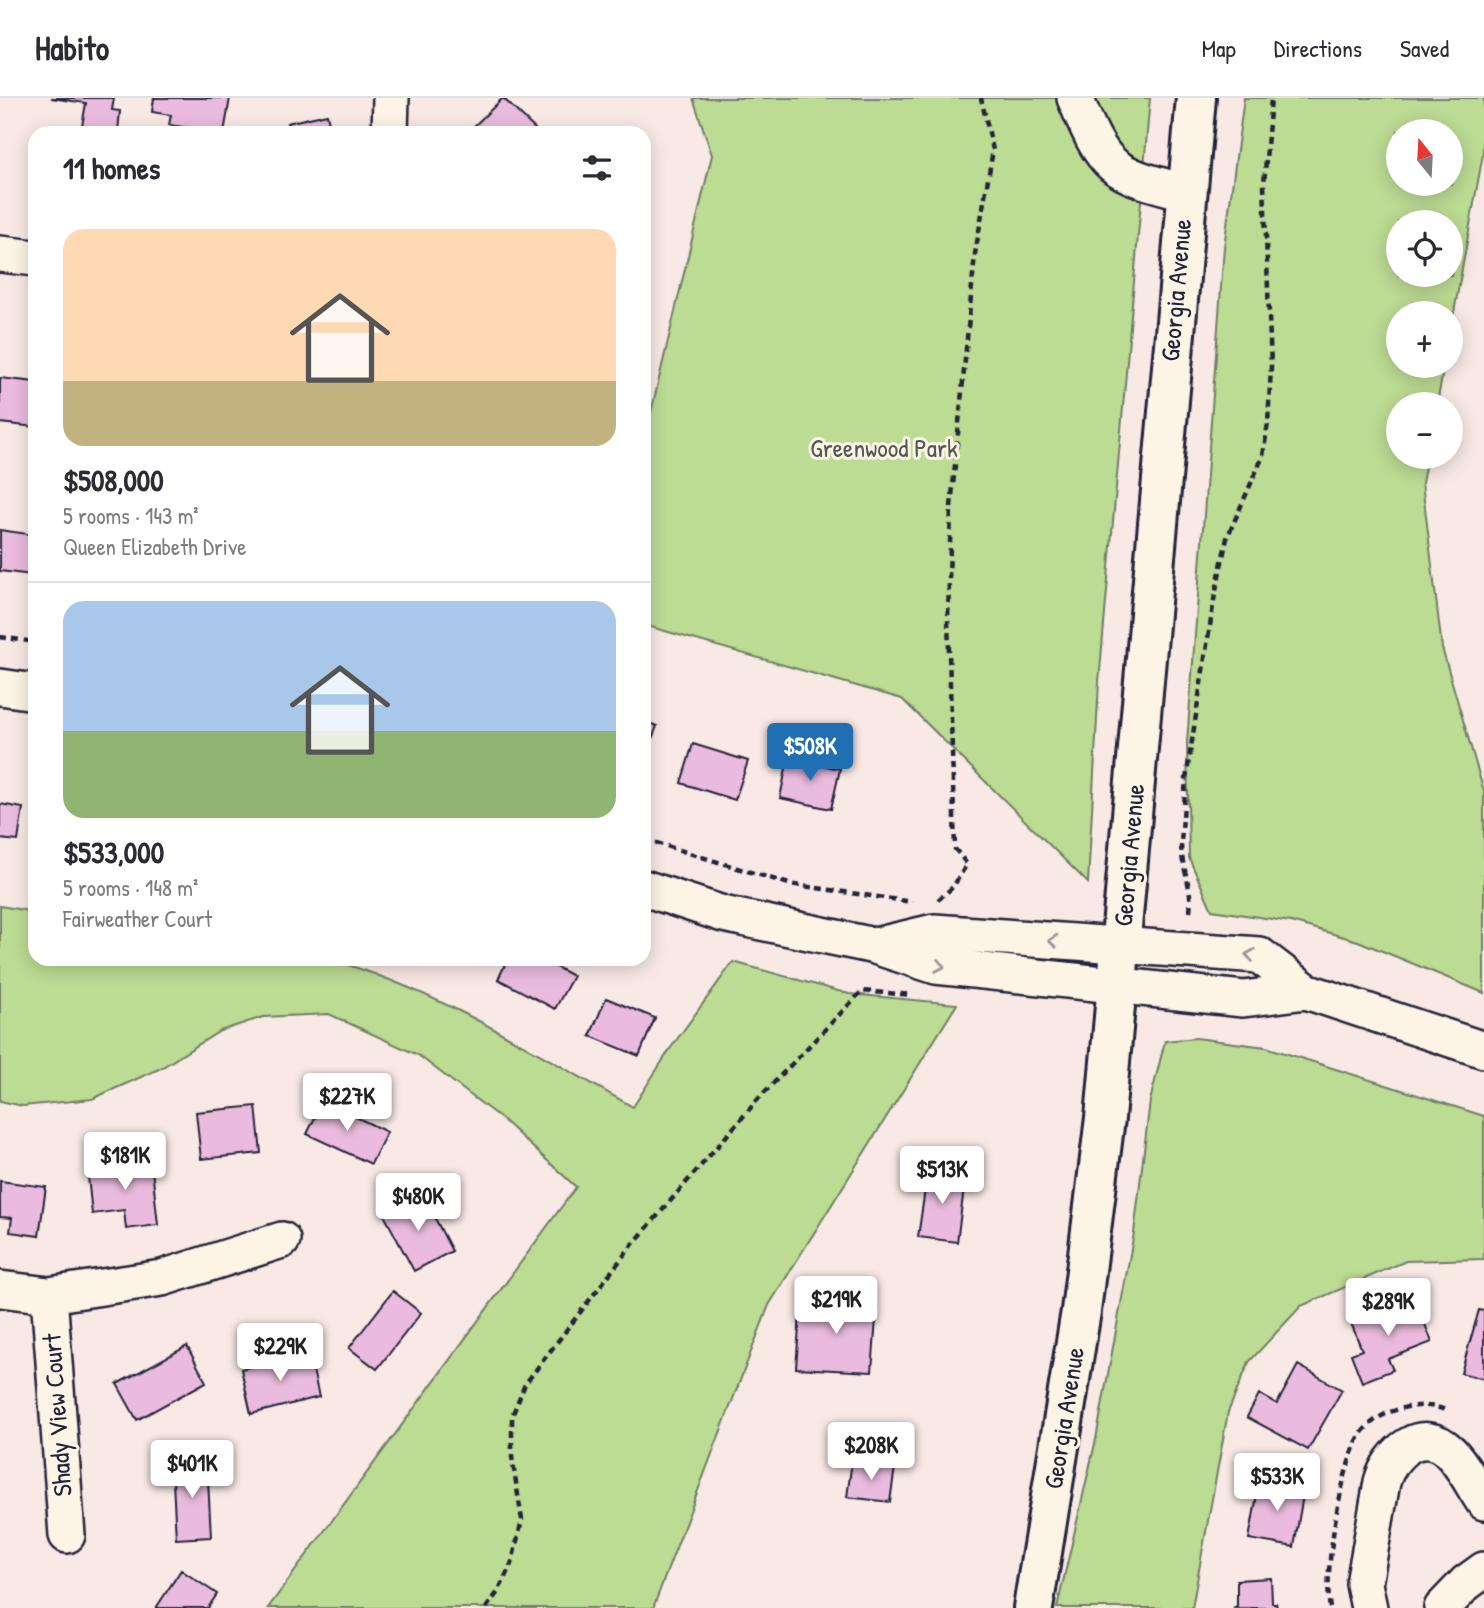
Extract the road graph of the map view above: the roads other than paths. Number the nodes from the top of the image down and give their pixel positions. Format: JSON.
{"nodes":[{"id":1,"x":391,"y":98,"type":"edge"},
{"id":2,"x":1075,"y":98,"type":"edge"},
{"id":3,"x":1196,"y":98,"type":"edge"},
{"id":4,"x":390,"y":126,"type":"edge"},
{"id":5,"x":1185,"y":192,"type":"junction"},
{"id":6,"x":0,"y":254,"type":"edge"},
{"id":7,"x":28,"y":257,"type":"edge"},
{"id":8,"x":0,"y":687,"type":"edge"},
{"id":9,"x":28,"y":691,"type":"edge"},
{"id":10,"x":651,"y":890,"type":"edge"},
{"id":11,"x":1121,"y":945,"type":"junction"},
{"id":12,"x":875,"y":946,"type":"junction"},
{"id":13,"x":1118,"y":986,"type":"junction"},
{"id":14,"x":1306,"y":991,"type":"junction"},
{"id":15,"x":1484,"y":1051,"type":"edge"},
{"id":16,"x":282,"y":1240,"type":"dead end"},
{"id":17,"x":0,"y":1289,"type":"edge"},
{"id":18,"x":49,"y":1295,"type":"junction"},
{"id":19,"x":1484,"y":1502,"type":"edge"},
{"id":20,"x":67,"y":1535,"type":"dead end"},
{"id":21,"x":1484,"y":1570,"type":"edge"},
{"id":22,"x":1033,"y":1608,"type":"edge"},
{"id":23,"x":1370,"y":1608,"type":"edge"},
{"id":24,"x":1442,"y":1608,"type":"edge"}],
"edges":[{"from":1,"to":4,"type":"street"},
{"from":2,"to":5,"type":"street"},
{"from":3,"to":5,"type":"main road","name":"Georgia Avenue"},
{"from":5,"to":11,"type":"main road","name":"Georgia Avenue"},
{"from":6,"to":7,"type":"street"},
{"from":8,"to":9,"type":"street"},
{"from":10,"to":12,"type":"street"},
{"from":11,"to":12,"type":"street","one_way":true},
{"from":11,"to":13,"type":"main road","name":"Georgia Avenue"},
{"from":14,"to":11,"type":"street","one_way":true},
{"from":12,"to":13,"type":"street","one_way":true},
{"from":13,"to":14,"type":"street"},
{"from":13,"to":22,"type":"main road","name":"Georgia Avenue"},
{"from":14,"to":15,"type":"street"},
{"from":16,"to":18,"type":"street"},
{"from":17,"to":18,"type":"street"},
{"from":18,"to":20,"type":"street","name":"Shady View Court"},
{"from":19,"to":23,"type":"street"},
{"from":21,"to":24,"type":"street"}]}
